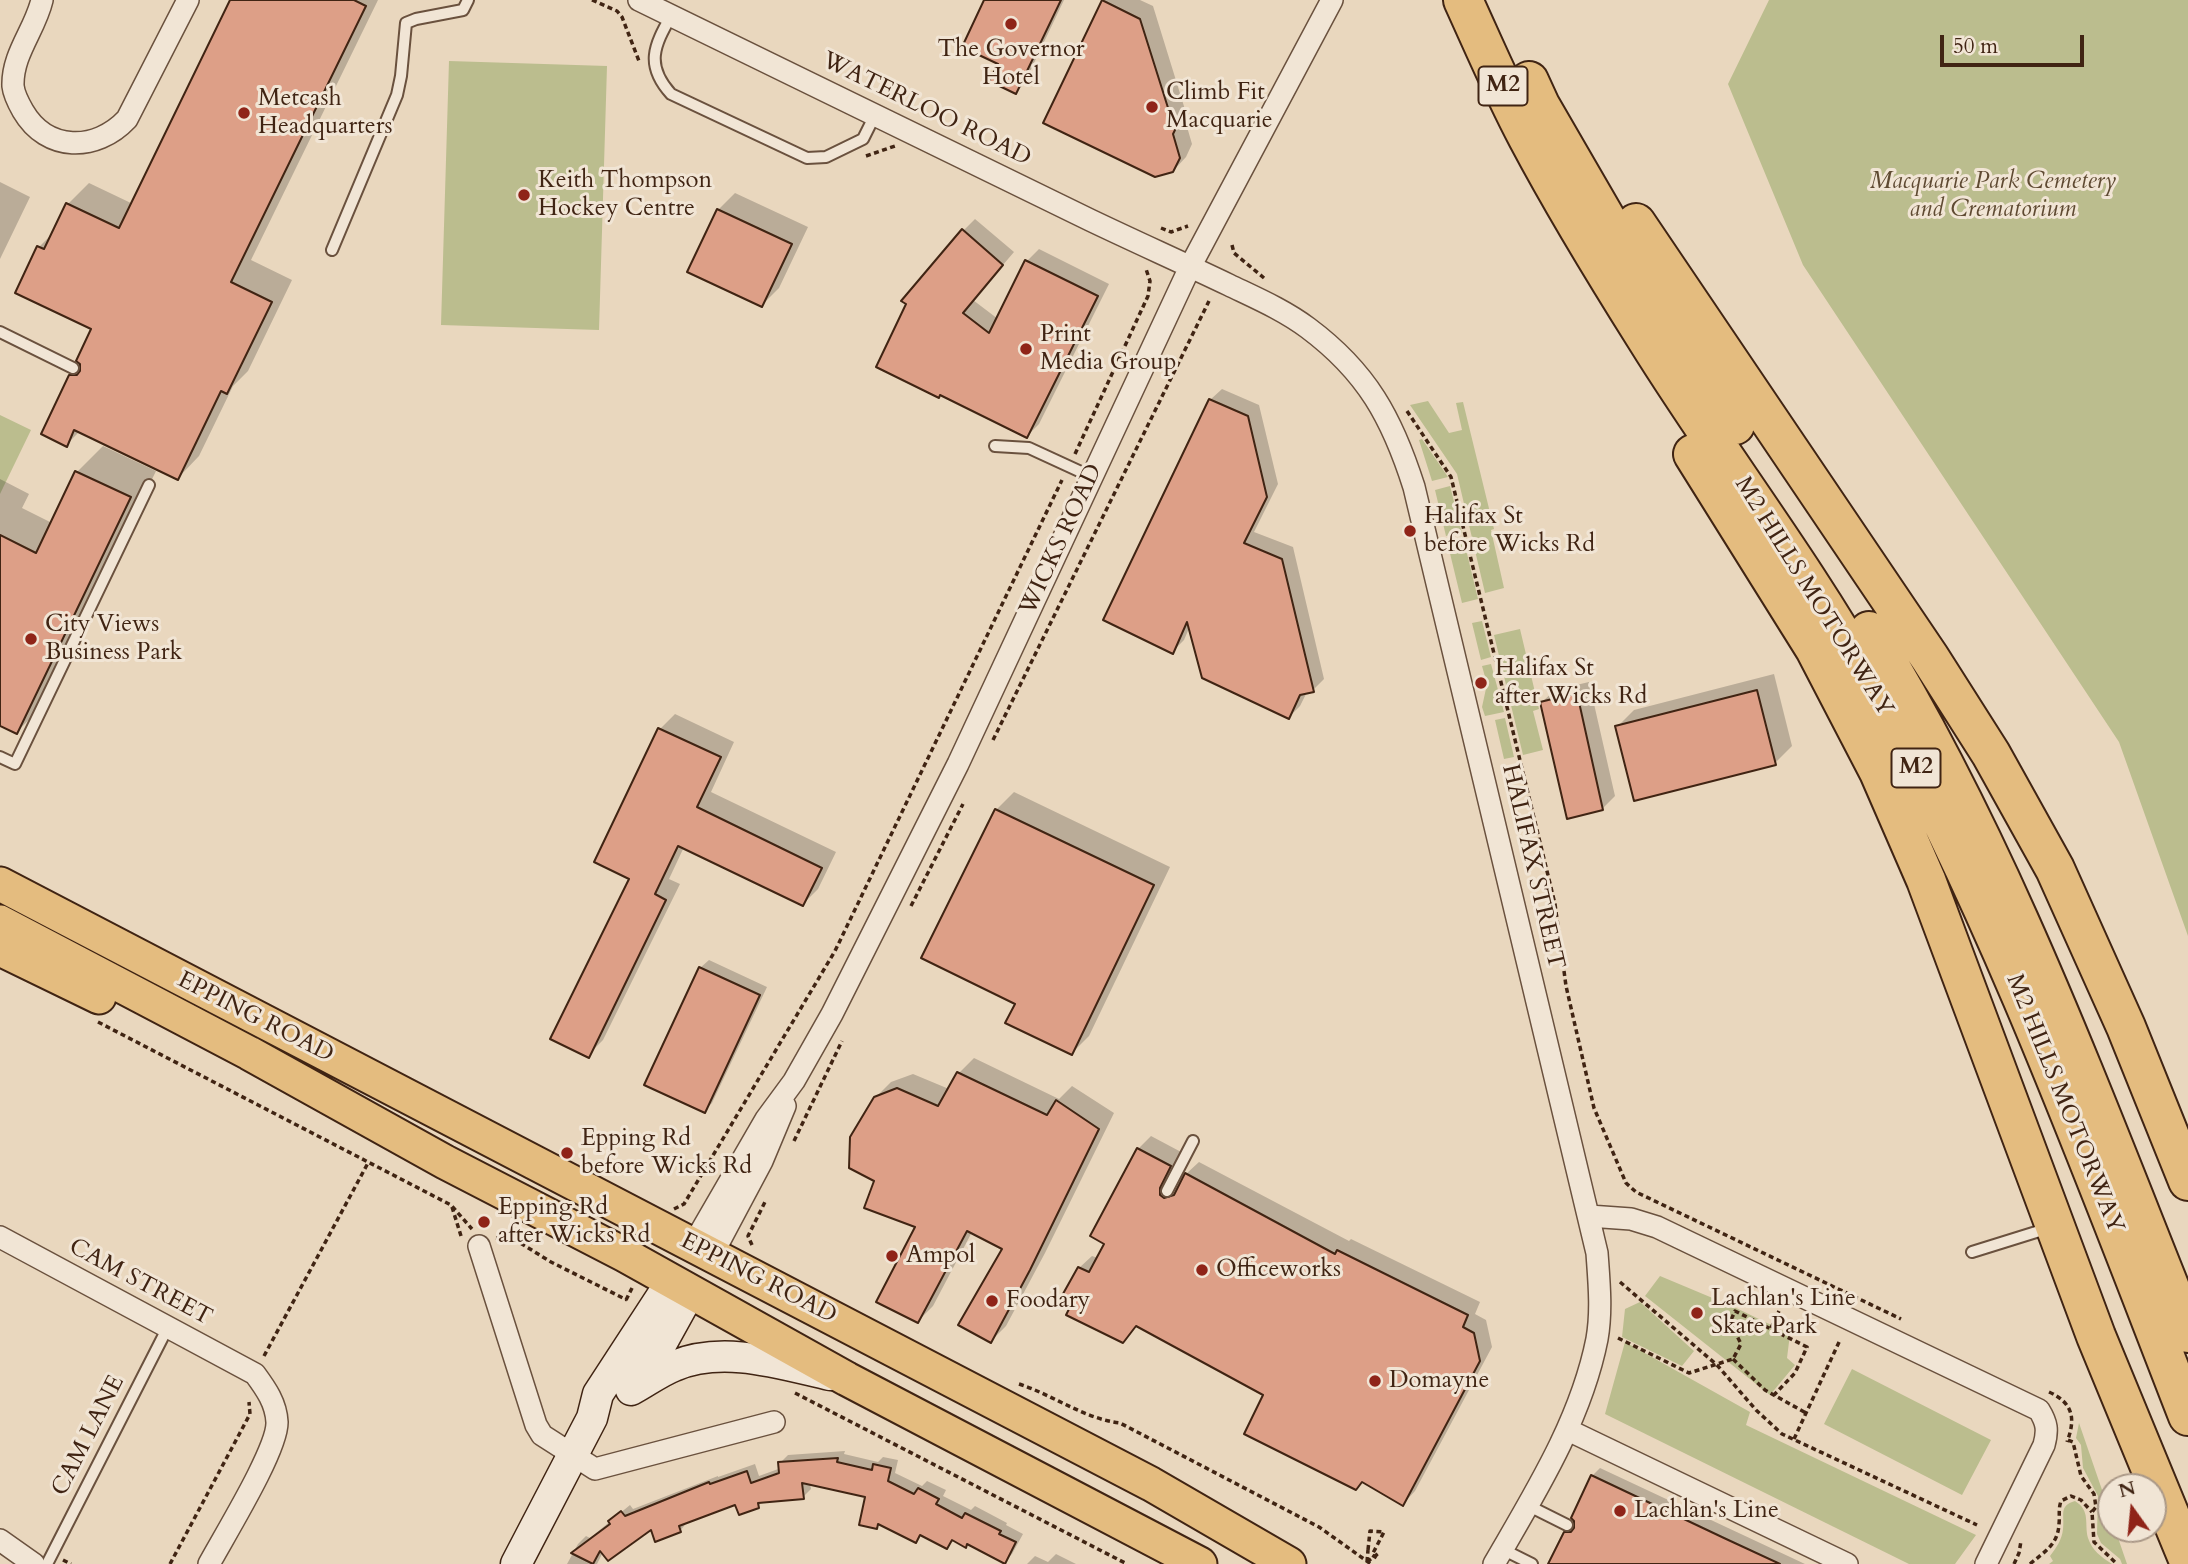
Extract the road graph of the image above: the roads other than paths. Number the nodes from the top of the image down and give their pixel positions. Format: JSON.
{"nodes":[{"id":1,"x":42,"y":0,"type":"edge"},
{"id":2,"x":188,"y":0,"type":"edge"},
{"id":3,"x":468,"y":0,"type":"edge"},
{"id":4,"x":639,"y":0,"type":"edge"},
{"id":5,"x":1332,"y":0,"type":"edge"},
{"id":6,"x":1463,"y":0,"type":"edge"},
{"id":7,"x":1490,"y":0,"type":"edge"},
{"id":8,"x":671,"y":16,"type":"junction"},
{"id":9,"x":1540,"y":105,"type":"junction"},
{"id":10,"x":875,"y":114,"type":"junction"},
{"id":11,"x":1546,"y":170,"type":"junction"},
{"id":12,"x":332,"y":250,"type":"dead end"},
{"id":13,"x":1190,"y":267,"type":"junction"},
{"id":14,"x":0,"y":332,"type":"edge"},
{"id":15,"x":73,"y":368,"type":"dead end"},
{"id":16,"x":995,"y":446,"type":"dead end"},
{"id":17,"x":1092,"y":477,"type":"junction"},
{"id":18,"x":149,"y":485,"type":"dead end"},
{"id":19,"x":0,"y":757,"type":"edge"},
{"id":20,"x":0,"y":870,"type":"edge"},
{"id":21,"x":0,"y":884,"type":"edge"},
{"id":22,"x":0,"y":922,"type":"edge"},
{"id":23,"x":109,"y":942,"type":"junction"},
{"id":24,"x":0,"y":950,"type":"edge"},
{"id":25,"x":249,"y":1054,"type":"junction"},
{"id":26,"x":1193,"y":1141,"type":"dead end"},
{"id":27,"x":2188,"y":1181,"type":"edge"},
{"id":28,"x":1167,"y":1191,"type":"dead end"},
{"id":29,"x":1589,"y":1216,"type":"junction"},
{"id":30,"x":2055,"y":1226,"type":"junction"},
{"id":31,"x":0,"y":1237,"type":"edge"},
{"id":32,"x":482,"y":1238,"type":"road end"},
{"id":33,"x":702,"y":1250,"type":"junction"},
{"id":34,"x":1972,"y":1252,"type":"dead end"},
{"id":35,"x":668,"y":1280,"type":"junction"},
{"id":36,"x":168,"y":1327,"type":"junction"},
{"id":37,"x":2188,"y":1333,"type":"edge"},
{"id":38,"x":848,"y":1379,"type":"junction"},
{"id":39,"x":631,"y":1390,"type":"junction"},
{"id":40,"x":2188,"y":1416,"type":"edge"},
{"id":41,"x":592,"y":1418,"type":"junction"},
{"id":42,"x":774,"y":1422,"type":"dead end"},
{"id":43,"x":1567,"y":1430,"type":"junction"},
{"id":44,"x":574,"y":1454,"type":"junction"},
{"id":45,"x":1527,"y":1505,"type":"junction"},
{"id":46,"x":1567,"y":1525,"type":"dead end"},
{"id":47,"x":0,"y":1540,"type":"edge"},
{"id":48,"x":1498,"y":1556,"type":"edge"},
{"id":49,"x":2188,"y":1559,"type":"edge"},
{"id":50,"x":34,"y":1564,"type":"edge"},
{"id":51,"x":47,"y":1564,"type":"edge"},
{"id":52,"x":209,"y":1564,"type":"edge"},
{"id":53,"x":516,"y":1564,"type":"edge"},
{"id":54,"x":1200,"y":1564,"type":"edge"},
{"id":55,"x":1289,"y":1564,"type":"edge"},
{"id":56,"x":1532,"y":1564,"type":"edge"},
{"id":57,"x":1847,"y":1564,"type":"edge"},
{"id":58,"x":1986,"y":1564,"type":"edge"}],
"edges":[{"from":1,"to":2,"type":"street"},
{"from":3,"to":12,"type":"lane"},
{"from":4,"to":8,"type":"street","name":"WATERLOO ROAD"},
{"from":5,"to":13,"type":"street","name":"WICKS ROAD"},
{"from":6,"to":11,"type":"highway","name":"M2 HILLS MOTORWAY","number":"M2"},
{"from":7,"to":9,"type":"highway","name":"M2 HILLS MOTORWAY","number":"M2"},
{"from":8,"to":10,"type":"street","name":"WATERLOO ROAD"},
{"from":8,"to":10,"type":"lane"},
{"from":9,"to":27,"type":"highway"},
{"from":9,"to":37,"type":"highway","name":"M2 HILLS MOTORWAY","number":"M2"},
{"from":10,"to":13,"type":"street","name":"WATERLOO ROAD"},
{"from":11,"to":30,"type":"highway"},
{"from":11,"to":40,"type":"highway","name":"M2 HILLS MOTORWAY","number":"M2"},
{"from":13,"to":17,"type":"street","name":"WICKS ROAD"},
{"from":13,"to":29,"type":"street","name":"HALIFAX STREET"},
{"from":14,"to":15,"type":"lane"},
{"from":16,"to":17,"type":"lane"},
{"from":17,"to":33,"type":"street","name":"WICKS ROAD"},
{"from":18,"to":19,"type":"lane"},
{"from":20,"to":23,"type":"main road"},
{"from":21,"to":23,"type":"main road","name":"EPPING ROAD"},
{"from":22,"to":25,"type":"main road","name":"EPPING ROAD"},
{"from":23,"to":33,"type":"main road","name":"EPPING ROAD"},
{"from":24,"to":25,"type":"main road"},
{"from":25,"to":35,"type":"main road","name":"EPPING ROAD"},
{"from":26,"to":28,"type":"lane"},
{"from":29,"to":43,"type":"street","name":"HALIFAX STREET"},
{"from":29,"to":58,"type":"street"},
{"from":30,"to":34,"type":"lane"},
{"from":30,"to":49,"type":"highway"},
{"from":31,"to":36,"type":"street","name":"CAM STREET"},
{"from":32,"to":44,"type":"street"},
{"from":33,"to":35,"type":"main road","name":"WICKS ROAD"},
{"from":33,"to":55,"type":"main road","name":"EPPING ROAD"},
{"from":35,"to":38,"type":"main road","name":"EPPING ROAD"},
{"from":35,"to":39,"type":"main road","name":"WICKS ROAD"},
{"from":35,"to":41,"type":"main road","name":"WICKS ROAD"},
{"from":36,"to":51,"type":"lane","name":"CAM LANE"},
{"from":36,"to":52,"type":"street","name":"CAM STREET"},
{"from":38,"to":39,"type":"main road"},
{"from":38,"to":54,"type":"main road","name":"EPPING ROAD"},
{"from":39,"to":41,"type":"main road","name":"WICKS ROAD"},
{"from":41,"to":44,"type":"main road","name":"WICKS ROAD"},
{"from":42,"to":44,"type":"street"},
{"from":43,"to":45,"type":"street","name":"HALIFAX STREET"},
{"from":43,"to":57,"type":"street"},
{"from":44,"to":53,"type":"main road","name":"WICKS ROAD"},
{"from":45,"to":46,"type":"lane"},
{"from":45,"to":48,"type":"street","name":"HALIFAX STREET"},
{"from":47,"to":50,"type":"street"},
{"from":48,"to":56,"type":"lane"}]}
